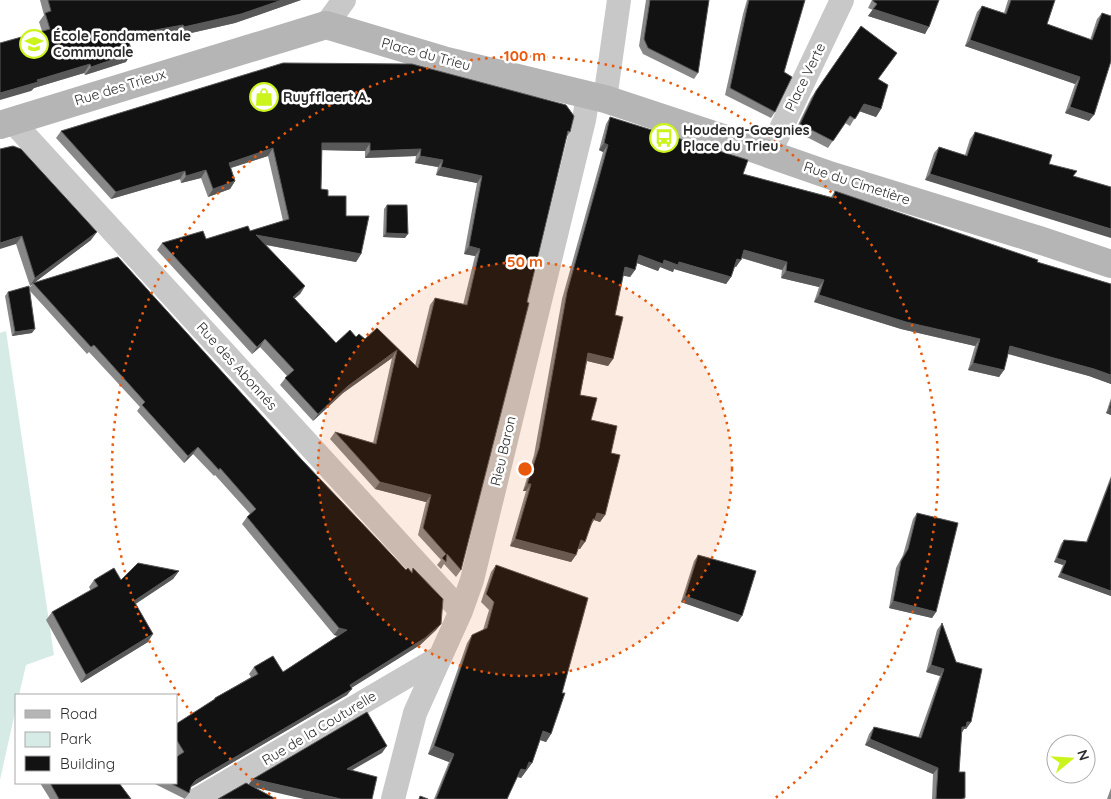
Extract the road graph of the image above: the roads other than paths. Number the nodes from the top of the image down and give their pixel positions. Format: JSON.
{"nodes":[{"id":1,"x":344,"y":0,"type":"edge"},
{"id":2,"x":620,"y":0,"type":"edge"},
{"id":3,"x":842,"y":0,"type":"edge"},
{"id":4,"x":326,"y":25,"type":"junction"},
{"id":5,"x":596,"y":97,"type":"junction"},
{"id":6,"x":6,"y":123,"type":"edge"},
{"id":7,"x":769,"y":154,"type":"junction"},
{"id":8,"x":1111,"y":264,"type":"edge"},
{"id":9,"x":461,"y":611,"type":"junction"},
{"id":10,"x":440,"y":656,"type":"junction"},
{"id":11,"x":198,"y":799,"type":"edge"},
{"id":12,"x":393,"y":799,"type":"edge"}],
"edges":[{"from":1,"to":4,"type":"street"},
{"from":2,"to":5,"type":"street"},
{"from":3,"to":7,"type":"street","name":"Place Verte"},
{"from":4,"to":5,"type":"street","name":"Place du Trieu"},
{"from":4,"to":6,"type":"street","name":"Rue des Trieux"},
{"from":5,"to":7,"type":"street","name":"Rue du Cimetière"},
{"from":5,"to":9,"type":"street","name":"Rieu Baron"},
{"from":6,"to":9,"type":"street","name":"Rue des Abonnés"},
{"from":7,"to":8,"type":"street","name":"Rue du Cimetière"},
{"from":9,"to":10,"type":"street","name":"Rieu Baron"},
{"from":10,"to":11,"type":"street","name":"Rue de la Couturelle"},
{"from":10,"to":12,"type":"street","name":"Rieu Baron"}]}
